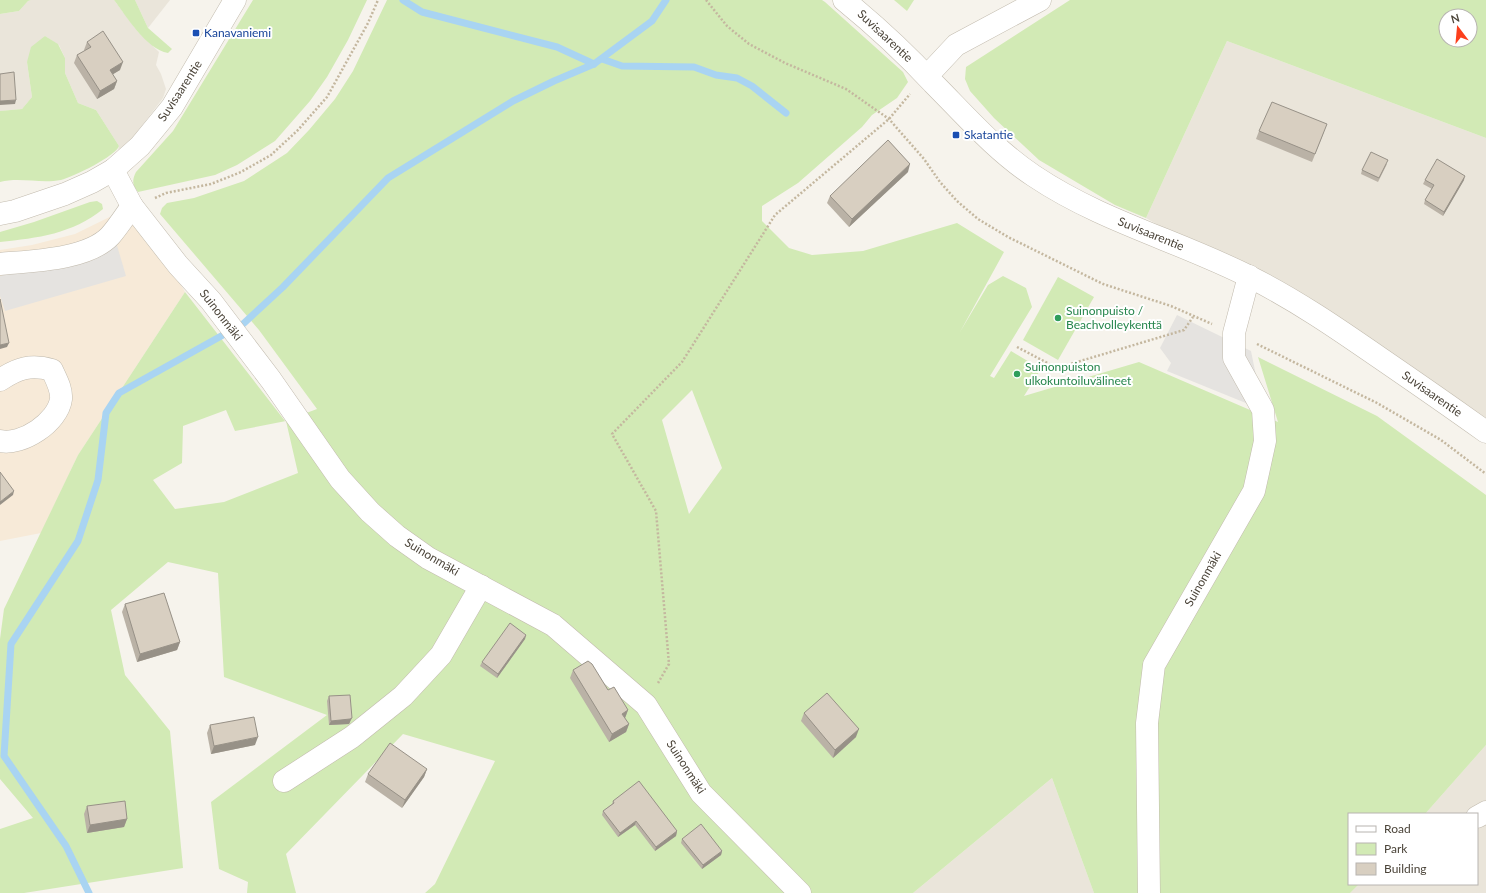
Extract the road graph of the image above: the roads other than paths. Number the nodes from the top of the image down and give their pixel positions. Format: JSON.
{"nodes":[{"id":1,"x":236,"y":0,"type":"edge"},
{"id":2,"x":844,"y":0,"type":"edge"},
{"id":3,"x":1040,"y":0,"type":"edge"},
{"id":4,"x":927,"y":76,"type":"junction"},
{"id":5,"x":113,"y":170,"type":"junction"},
{"id":6,"x":132,"y":206,"type":"junction"},
{"id":7,"x":0,"y":214,"type":"edge"},
{"id":8,"x":0,"y":264,"type":"edge"},
{"id":9,"x":1249,"y":276,"type":"junction"},
{"id":10,"x":0,"y":380,"type":"edge"},
{"id":11,"x":1486,"y":432,"type":"edge"},
{"id":12,"x":0,"y":442,"type":"edge"},
{"id":13,"x":482,"y":586,"type":"junction"},
{"id":14,"x":284,"y":781,"type":"dead end"},
{"id":15,"x":800,"y":893,"type":"edge"},
{"id":16,"x":1149,"y":893,"type":"edge"}],
"edges":[{"from":1,"to":5,"type":"street","name":"Suvisaarentie"},
{"from":2,"to":4,"type":"street","name":"Suvisaarentie"},
{"from":3,"to":4,"type":"street"},
{"from":4,"to":9,"type":"street","name":"Suvisaarentie"},
{"from":5,"to":6,"type":"street","name":"Suinonmäki"},
{"from":5,"to":7,"type":"street","name":"Suvisaarentie"},
{"from":6,"to":8,"type":"street"},
{"from":6,"to":13,"type":"street","name":"Suinonmäki"},
{"from":9,"to":11,"type":"street","name":"Suvisaarentie"},
{"from":9,"to":16,"type":"street","name":"Suinonmäki"},
{"from":10,"to":12,"type":"street"},
{"from":13,"to":14,"type":"street"},
{"from":13,"to":15,"type":"street","name":"Suinonmäki"}]}
